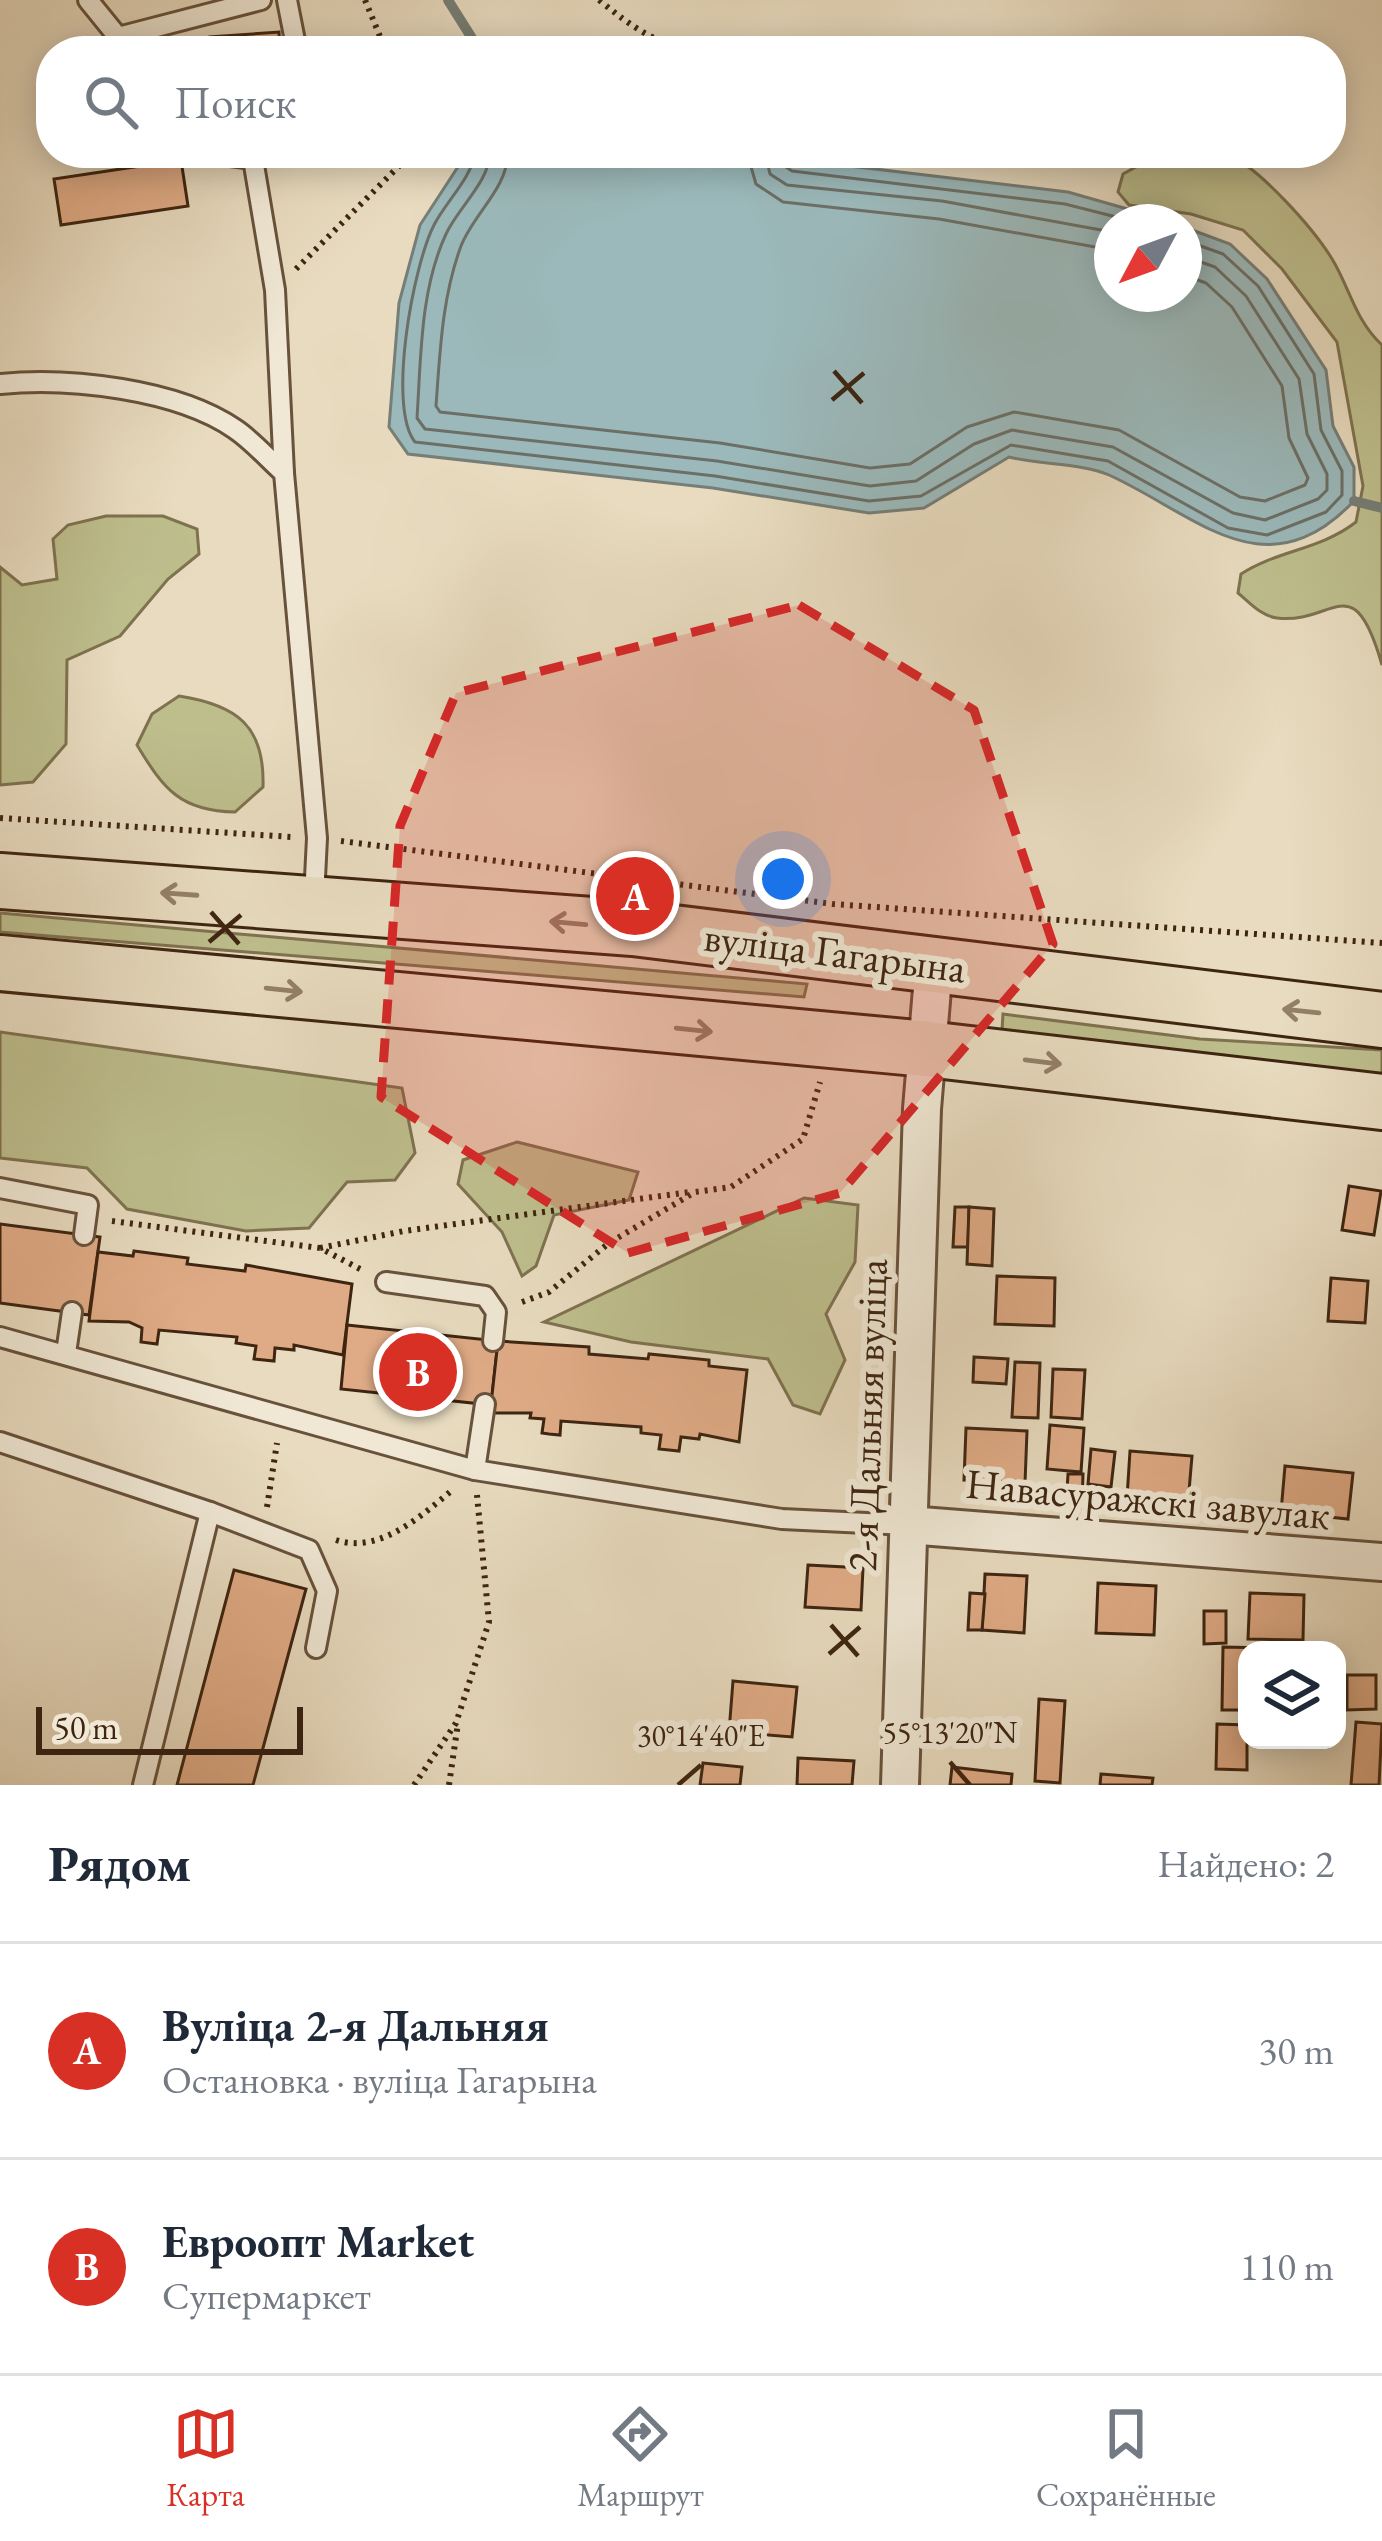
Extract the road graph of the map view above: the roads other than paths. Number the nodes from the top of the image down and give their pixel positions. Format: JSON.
{"nodes":[{"id":1,"x":88,"y":0,"type":"edge"},
{"id":2,"x":262,"y":0,"type":"edge"},
{"id":3,"x":286,"y":0,"type":"edge"},
{"id":4,"x":114,"y":36,"type":"edge"},
{"id":5,"x":146,"y":36,"type":"edge"},
{"id":6,"x":294,"y":36,"type":"edge"},
{"id":7,"x":257,"y":168,"type":"edge"},
{"id":8,"x":0,"y":385,"type":"edge"},
{"id":9,"x":284,"y":473,"type":"junction"},
{"id":10,"x":0,"y":881,"type":"edge"},
{"id":11,"x":313,"y":903,"type":"junction"},
{"id":12,"x":0,"y":963,"type":"edge"},
{"id":13,"x":934,"y":965,"type":"junction"},
{"id":14,"x":1382,"y":1020,"type":"edge"},
{"id":15,"x":927,"y":1049,"type":"junction"},
{"id":16,"x":1382,"y":1102,"type":"edge"},
{"id":17,"x":0,"y":1188,"type":"edge"},
{"id":18,"x":84,"y":1235,"type":"dead end"},
{"id":19,"x":386,"y":1282,"type":"road end"},
{"id":20,"x":73,"y":1312,"type":"dead end"},
{"id":21,"x":0,"y":1336,"type":"edge"},
{"id":22,"x":493,"y":1341,"type":"dead end"},
{"id":23,"x":66,"y":1353,"type":"junction"},
{"id":24,"x":485,"y":1404,"type":"dead end"},
{"id":25,"x":0,"y":1442,"type":"edge"},
{"id":26,"x":475,"y":1470,"type":"junction"},
{"id":27,"x":210,"y":1512,"type":"junction"},
{"id":28,"x":908,"y":1525,"type":"junction"},
{"id":29,"x":1382,"y":1562,"type":"edge"},
{"id":30,"x":316,"y":1648,"type":"dead end"},
{"id":31,"x":143,"y":1785,"type":"edge"},
{"id":32,"x":900,"y":1785,"type":"edge"}],
"edges":[{"from":1,"to":4,"type":"lane"},
{"from":2,"to":5,"type":"lane"},
{"from":3,"to":6,"type":"lane"},
{"from":7,"to":9,"type":"lane"},
{"from":8,"to":9,"type":"lane"},
{"from":9,"to":11,"type":"lane"},
{"from":11,"to":10,"type":"main road","name":"вуліца Гагарына","one_way":true},
{"from":13,"to":11,"type":"main road","name":"вуліца Гагарына","one_way":true},
{"from":12,"to":15,"type":"main road","name":"вуліца Гагарына","one_way":true},
{"from":14,"to":13,"type":"main road","name":"вуліца Гагарына","one_way":true},
{"from":13,"to":15,"type":"street","name":"2-я Дальняя вуліца"},
{"from":15,"to":16,"type":"main road","name":"вуліца Гагарына","one_way":true},
{"from":15,"to":28,"type":"street","name":"2-я Дальняя вуліца"},
{"from":17,"to":18,"type":"lane"},
{"from":19,"to":22,"type":"lane"},
{"from":20,"to":23,"type":"lane"},
{"from":21,"to":23,"type":"lane"},
{"from":23,"to":26,"type":"lane"},
{"from":24,"to":26,"type":"lane"},
{"from":25,"to":27,"type":"lane"},
{"from":26,"to":28,"type":"lane"},
{"from":27,"to":30,"type":"lane"},
{"from":27,"to":31,"type":"lane"},
{"from":28,"to":29,"type":"street","name":"Навасуражскі завулак"},
{"from":28,"to":32,"type":"street","name":"2-я Дальняя вуліца"}]}
